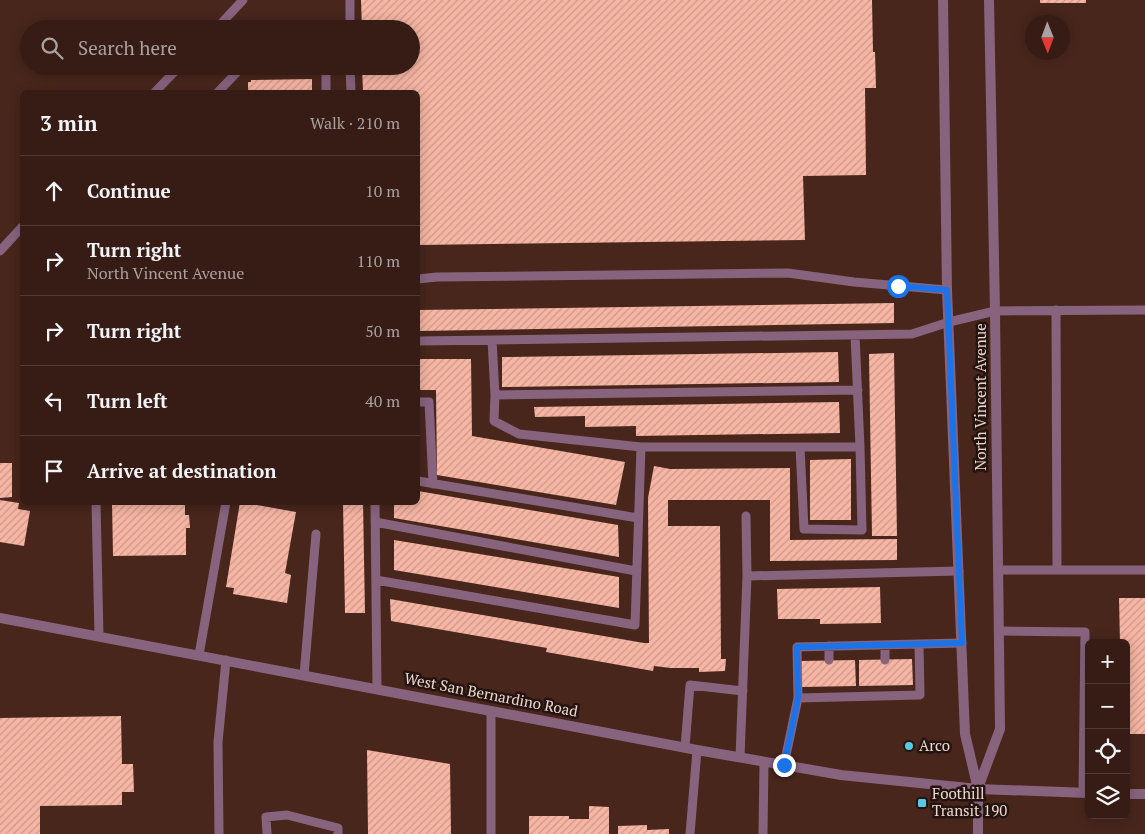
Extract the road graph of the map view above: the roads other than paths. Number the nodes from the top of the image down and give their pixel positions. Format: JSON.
{"nodes":[{"id":1,"x":244,"y":0,"type":"edge"},
{"id":2,"x":350,"y":0,"type":"edge"},
{"id":3,"x":943,"y":0,"type":"edge"},
{"id":4,"x":989,"y":0,"type":"edge"},
{"id":5,"x":225,"y":20,"type":"edge"},
{"id":6,"x":350,"y":20,"type":"edge"},
{"id":7,"x":171,"y":75,"type":"edge"},
{"id":8,"x":234,"y":75,"type":"edge"},
{"id":9,"x":326,"y":75,"type":"edge"},
{"id":10,"x":350,"y":75,"type":"edge"},
{"id":11,"x":157,"y":90,"type":"edge"},
{"id":12,"x":220,"y":90,"type":"edge"},
{"id":13,"x":326,"y":90,"type":"edge"},
{"id":14,"x":350,"y":90,"type":"edge"},
{"id":15,"x":20,"y":229,"type":"edge"},
{"id":16,"x":0,"y":251,"type":"edge"},
{"id":17,"x":420,"y":279,"type":"edge"},
{"id":18,"x":947,"y":290,"type":"junction"},
{"id":19,"x":1056,"y":310,"type":"junction"},
{"id":20,"x":1145,"y":310,"type":"edge"},
{"id":21,"x":995,"y":311,"type":"junction"},
{"id":22,"x":949,"y":322,"type":"junction"},
{"id":23,"x":855,"y":335,"type":"junction"},
{"id":24,"x":492,"y":340,"type":"junction"},
{"id":25,"x":420,"y":341,"type":"edge"},
{"id":26,"x":858,"y":390,"type":"junction"},
{"id":27,"x":495,"y":395,"type":"junction"},
{"id":28,"x":420,"y":402,"type":"edge"},
{"id":29,"x":641,"y":447,"type":"junction"},
{"id":30,"x":800,"y":447,"type":"junction"},
{"id":31,"x":860,"y":447,"type":"junction"},
{"id":32,"x":420,"y":481,"type":"edge"},
{"id":33,"x":433,"y":484,"type":"junction"},
{"id":34,"x":96,"y":505,"type":"edge"},
{"id":35,"x":225,"y":505,"type":"edge"},
{"id":36,"x":375,"y":505,"type":"edge"},
{"id":37,"x":746,"y":516,"type":"dead end"},
{"id":38,"x":638,"y":518,"type":"junction"},
{"id":39,"x":375,"y":522,"type":"junction"},
{"id":40,"x":316,"y":534,"type":"dead end"},
{"id":41,"x":998,"y":570,"type":"junction"},
{"id":42,"x":1057,"y":570,"type":"junction"},
{"id":43,"x":1145,"y":570,"type":"edge"},
{"id":44,"x":959,"y":571,"type":"junction"},
{"id":45,"x":636,"y":572,"type":"junction"},
{"id":46,"x":747,"y":576,"type":"junction"},
{"id":47,"x":376,"y":580,"type":"junction"},
{"id":48,"x":0,"y":618,"type":"edge"},
{"id":49,"x":999,"y":631,"type":"junction"},
{"id":50,"x":99,"y":636,"type":"junction"},
{"id":51,"x":962,"y":643,"type":"junction"},
{"id":52,"x":919,"y":644,"type":"junction"},
{"id":53,"x":885,"y":645,"type":"junction"},
{"id":54,"x":829,"y":646,"type":"junction"},
{"id":55,"x":198,"y":655,"type":"junction"},
{"id":56,"x":226,"y":660,"type":"junction"},
{"id":57,"x":830,"y":660,"type":"dead end"},
{"id":58,"x":885,"y":660,"type":"dead end"},
{"id":59,"x":304,"y":675,"type":"junction"},
{"id":60,"x":886,"y":685,"type":"dead end"},
{"id":61,"x":830,"y":687,"type":"dead end"},
{"id":62,"x":377,"y":689,"type":"junction"},
{"id":63,"x":743,"y":691,"type":"junction"},
{"id":64,"x":886,"y":696,"type":"junction"},
{"id":65,"x":831,"y":697,"type":"junction"},
{"id":66,"x":798,"y":698,"type":"junction"},
{"id":67,"x":491,"y":711,"type":"junction"},
{"id":68,"x":685,"y":747,"type":"junction"},
{"id":69,"x":697,"y":750,"type":"junction"},
{"id":70,"x":740,"y":757,"type":"junction"},
{"id":71,"x":764,"y":762,"type":"junction"},
{"id":72,"x":784,"y":765,"type":"junction"},
{"id":73,"x":1086,"y":774,"type":"edge"},
{"id":74,"x":978,"y":789,"type":"junction"},
{"id":75,"x":1085,"y":793,"type":"edge"},
{"id":76,"x":1130,"y":794,"type":"edge"},
{"id":77,"x":1145,"y":794,"type":"edge"},
{"id":78,"x":220,"y":834,"type":"edge"},
{"id":79,"x":266,"y":834,"type":"edge"},
{"id":80,"x":338,"y":834,"type":"edge"},
{"id":81,"x":491,"y":834,"type":"edge"},
{"id":82,"x":690,"y":834,"type":"edge"},
{"id":83,"x":763,"y":834,"type":"edge"},
{"id":84,"x":978,"y":834,"type":"edge"}],
"edges":[{"from":1,"to":5,"type":"lane"},
{"from":2,"to":6,"type":"lane"},
{"from":3,"to":18,"type":"street","name":"North Vincent Avenue"},
{"from":4,"to":21,"type":"street","name":"North Vincent Avenue"},
{"from":7,"to":11,"type":"lane"},
{"from":8,"to":12,"type":"lane"},
{"from":9,"to":13,"type":"lane"},
{"from":10,"to":14,"type":"lane"},
{"from":15,"to":16,"type":"lane"},
{"from":17,"to":18,"type":"lane"},
{"from":18,"to":22,"type":"street","name":"North Vincent Avenue"},
{"from":19,"to":20,"type":"lane"},
{"from":19,"to":21,"type":"lane"},
{"from":19,"to":42,"type":"lane"},
{"from":21,"to":22,"type":"lane"},
{"from":21,"to":41,"type":"street","name":"North Vincent Avenue"},
{"from":22,"to":23,"type":"lane"},
{"from":22,"to":44,"type":"street","name":"North Vincent Avenue"},
{"from":23,"to":24,"type":"lane"},
{"from":23,"to":26,"type":"lane"},
{"from":24,"to":25,"type":"lane"},
{"from":24,"to":27,"type":"lane"},
{"from":26,"to":27,"type":"lane"},
{"from":26,"to":31,"type":"lane"},
{"from":27,"to":29,"type":"lane"},
{"from":28,"to":33,"type":"lane"},
{"from":29,"to":30,"type":"lane"},
{"from":29,"to":38,"type":"lane"},
{"from":30,"to":31,"type":"lane"},
{"from":30,"to":31,"type":"lane"},
{"from":32,"to":33,"type":"lane"},
{"from":33,"to":38,"type":"lane"},
{"from":34,"to":50,"type":"lane"},
{"from":35,"to":55,"type":"lane"},
{"from":36,"to":39,"type":"lane"},
{"from":37,"to":46,"type":"lane"},
{"from":38,"to":45,"type":"lane"},
{"from":39,"to":45,"type":"lane"},
{"from":39,"to":47,"type":"lane"},
{"from":40,"to":59,"type":"lane"},
{"from":41,"to":42,"type":"lane"},
{"from":41,"to":49,"type":"street","name":"North Vincent Avenue"},
{"from":42,"to":43,"type":"lane"},
{"from":44,"to":46,"type":"lane"},
{"from":44,"to":51,"type":"street","name":"North Vincent Avenue"},
{"from":45,"to":47,"type":"lane"},
{"from":46,"to":63,"type":"lane"},
{"from":47,"to":62,"type":"lane"},
{"from":48,"to":50,"type":"street","name":"West San Bernardino Road"},
{"from":49,"to":73,"type":"lane"},
{"from":49,"to":74,"type":"street","name":"North Vincent Avenue"},
{"from":50,"to":55,"type":"street","name":"West San Bernardino Road"},
{"from":51,"to":52,"type":"lane"},
{"from":51,"to":74,"type":"street","name":"North Vincent Avenue"},
{"from":52,"to":53,"type":"lane"},
{"from":52,"to":64,"type":"lane"},
{"from":53,"to":54,"type":"lane"},
{"from":53,"to":58,"type":"lane"},
{"from":54,"to":57,"type":"lane"},
{"from":54,"to":66,"type":"lane"},
{"from":55,"to":56,"type":"street","name":"West San Bernardino Road"},
{"from":56,"to":59,"type":"street","name":"West San Bernardino Road"},
{"from":56,"to":78,"type":"lane"},
{"from":59,"to":62,"type":"street","name":"West San Bernardino Road"},
{"from":60,"to":64,"type":"lane"},
{"from":61,"to":65,"type":"lane"},
{"from":62,"to":67,"type":"street","name":"West San Bernardino Road"},
{"from":63,"to":68,"type":"lane"},
{"from":63,"to":70,"type":"lane"},
{"from":64,"to":65,"type":"lane"},
{"from":65,"to":66,"type":"lane"},
{"from":66,"to":72,"type":"lane"},
{"from":67,"to":68,"type":"street","name":"West San Bernardino Road"},
{"from":67,"to":81,"type":"lane"},
{"from":68,"to":69,"type":"street","name":"West San Bernardino Road"},
{"from":69,"to":70,"type":"street","name":"West San Bernardino Road"},
{"from":69,"to":82,"type":"lane"},
{"from":70,"to":71,"type":"street","name":"West San Bernardino Road"},
{"from":71,"to":72,"type":"street","name":"West San Bernardino Road"},
{"from":71,"to":83,"type":"lane"},
{"from":72,"to":74,"type":"street","name":"West San Bernardino Road"},
{"from":74,"to":75,"type":"street","name":"West San Bernardino Road"},
{"from":74,"to":84,"type":"street","name":"North Vincent Avenue"},
{"from":76,"to":77,"type":"street"},
{"from":79,"to":80,"type":"lane"}]}
